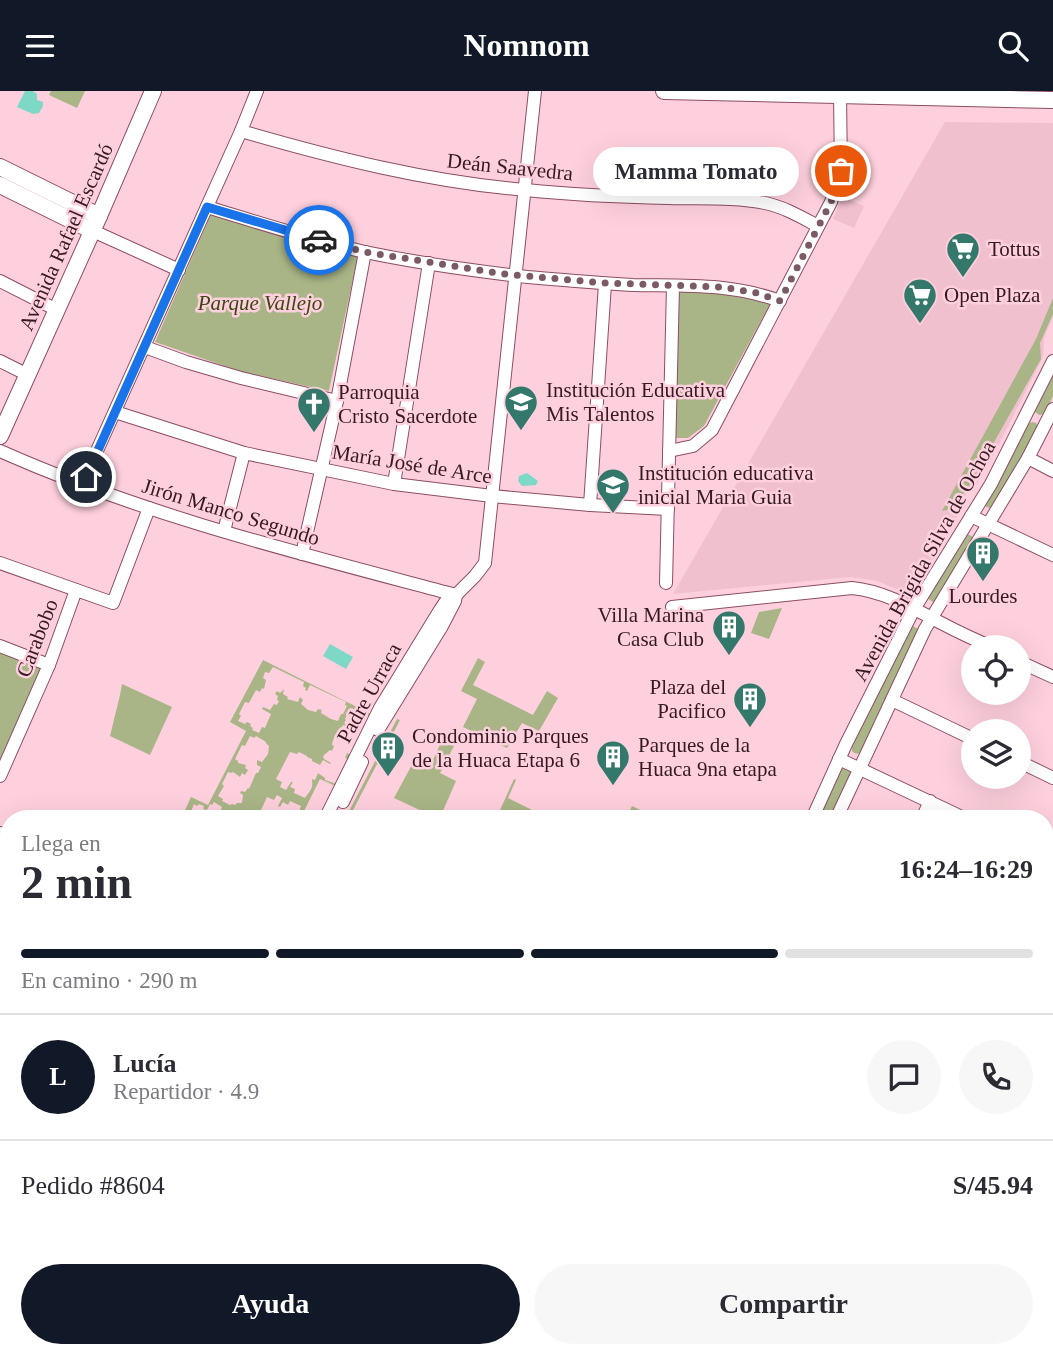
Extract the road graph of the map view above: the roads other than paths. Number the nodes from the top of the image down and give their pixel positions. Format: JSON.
{"nodes":[{"id":1,"x":153,"y":91,"type":"edge"},
{"id":2,"x":257,"y":91,"type":"edge"},
{"id":3,"x":535,"y":91,"type":"edge"},
{"id":4,"x":664,"y":91,"type":"edge"},
{"id":5,"x":911,"y":94,"type":"edge"},
{"id":6,"x":933,"y":94,"type":"edge"},
{"id":7,"x":840,"y":95,"type":"junction"},
{"id":8,"x":1053,"y":100,"type":"edge"},
{"id":9,"x":241,"y":131,"type":"junction"},
{"id":10,"x":0,"y":167,"type":"edge"},
{"id":11,"x":0,"y":185,"type":"edge"},
{"id":12,"x":524,"y":190,"type":"junction"},
{"id":13,"x":207,"y":207,"type":"junction"},
{"id":14,"x":96,"y":223,"type":"junction"},
{"id":15,"x":818,"y":226,"type":"junction"},
{"id":16,"x":365,"y":252,"type":"junction"},
{"id":17,"x":429,"y":263,"type":"junction"},
{"id":18,"x":179,"y":270,"type":"junction"},
{"id":19,"x":516,"y":275,"type":"junction"},
{"id":20,"x":0,"y":281,"type":"edge"},
{"id":21,"x":605,"y":283,"type":"junction"},
{"id":22,"x":673,"y":286,"type":"junction"},
{"id":23,"x":780,"y":301,"type":"junction"},
{"id":24,"x":57,"y":310,"type":"junction"},
{"id":25,"x":145,"y":347,"type":"junction"},
{"id":26,"x":0,"y":361,"type":"edge"},
{"id":27,"x":1053,"y":361,"type":"edge"},
{"id":28,"x":28,"y":375,"type":"junction"},
{"id":29,"x":337,"y":401,"type":"junction"},
{"id":30,"x":1053,"y":409,"type":"edge"},
{"id":31,"x":116,"y":412,"type":"junction"},
{"id":32,"x":1027,"y":414,"type":"junction"},
{"id":33,"x":1047,"y":423,"type":"junction"},
{"id":34,"x":0,"y":436,"type":"edge"},
{"id":35,"x":0,"y":451,"type":"edge"},
{"id":36,"x":670,"y":451,"type":"junction"},
{"id":37,"x":244,"y":453,"type":"junction"},
{"id":38,"x":1028,"y":458,"type":"junction"},
{"id":39,"x":322,"y":470,"type":"junction"},
{"id":40,"x":1053,"y":471,"type":"edge"},
{"id":41,"x":82,"y":484,"type":"junction"},
{"id":42,"x":394,"y":484,"type":"junction"},
{"id":43,"x":492,"y":496,"type":"junction"},
{"id":44,"x":590,"y":505,"type":"junction"},
{"id":45,"x":149,"y":509,"type":"junction"},
{"id":46,"x":668,"y":509,"type":"junction"},
{"id":47,"x":971,"y":516,"type":"junction"},
{"id":48,"x":988,"y":525,"type":"junction"},
{"id":49,"x":224,"y":531,"type":"junction"},
{"id":50,"x":302,"y":554,"type":"junction"},
{"id":51,"x":1053,"y":555,"type":"edge"},
{"id":52,"x":0,"y":563,"type":"edge"},
{"id":53,"x":666,"y":583,"type":"dead end"},
{"id":54,"x":76,"y":590,"type":"junction"},
{"id":55,"x":456,"y":595,"type":"junction"},
{"id":56,"x":672,"y":607,"type":"dead end"},
{"id":57,"x":914,"y":609,"type":"junction"},
{"id":58,"x":931,"y":618,"type":"junction"},
{"id":59,"x":966,"y":635,"type":"edge"},
{"id":60,"x":0,"y":646,"type":"edge"},
{"id":61,"x":49,"y":665,"type":"junction"},
{"id":62,"x":1031,"y":667,"type":"edge"},
{"id":63,"x":1053,"y":677,"type":"edge"},
{"id":64,"x":892,"y":700,"type":"junction"},
{"id":65,"x":961,"y":733,"type":"edge"},
{"id":66,"x":839,"y":759,"type":"junction"},
{"id":67,"x":1031,"y":767,"type":"edge"},
{"id":68,"x":860,"y":768,"type":"junction"},
{"id":69,"x":0,"y":776,"type":"edge"},
{"id":70,"x":1053,"y":778,"type":"edge"},
{"id":71,"x":930,"y":801,"type":"junction"},
{"id":72,"x":334,"y":810,"type":"edge"},
{"id":73,"x":816,"y":810,"type":"edge"},
{"id":74,"x":840,"y":810,"type":"edge"},
{"id":75,"x":926,"y":810,"type":"edge"},
{"id":76,"x":948,"y":810,"type":"edge"}],
"edges":[{"from":1,"to":14,"type":"main road","name":"Avenida Rafael Escardó"},
{"from":2,"to":9,"type":"street"},
{"from":3,"to":12,"type":"street","name":"Padre Urraca"},
{"from":4,"to":7,"type":"main road"},
{"from":5,"to":6,"type":"main road"},
{"from":5,"to":7,"type":"main road"},
{"from":6,"to":8,"type":"main road"},
{"from":7,"to":15,"type":"street"},
{"from":9,"to":12,"type":"street","name":"Deán Saavedra"},
{"from":9,"to":13,"type":"street"},
{"from":10,"to":14,"type":"main road"},
{"from":11,"to":14,"type":"main road"},
{"from":12,"to":15,"type":"street","name":"Deán Saavedra"},
{"from":12,"to":19,"type":"street","name":"Padre Urraca"},
{"from":13,"to":16,"type":"street"},
{"from":13,"to":18,"type":"street"},
{"from":14,"to":18,"type":"street"},
{"from":14,"to":24,"type":"main road","name":"Avenida Rafael Escardó"},
{"from":15,"to":23,"type":"street"},
{"from":16,"to":17,"type":"street"},
{"from":16,"to":29,"type":"street"},
{"from":17,"to":19,"type":"street"},
{"from":17,"to":42,"type":"street"},
{"from":18,"to":25,"type":"street"},
{"from":19,"to":21,"type":"street"},
{"from":19,"to":43,"type":"street","name":"Padre Urraca"},
{"from":20,"to":24,"type":"street"},
{"from":21,"to":22,"type":"street"},
{"from":21,"to":44,"type":"street"},
{"from":22,"to":23,"type":"street"},
{"from":22,"to":36,"type":"street"},
{"from":23,"to":36,"type":"street"},
{"from":24,"to":28,"type":"main road","name":"Avenida Rafael Escardó"},
{"from":25,"to":29,"type":"street"},
{"from":25,"to":31,"type":"street"},
{"from":26,"to":28,"type":"street"},
{"from":27,"to":32,"type":"street","name":"Avenida Brigida Silva de Ochoa"},
{"from":28,"to":34,"type":"main road","name":"Avenida Rafael Escardó"},
{"from":29,"to":39,"type":"street"},
{"from":30,"to":33,"type":"street","name":"Avenida Brigida Silva de Ochoa"},
{"from":31,"to":37,"type":"street","name":"María José de Arce"},
{"from":31,"to":41,"type":"street"},
{"from":32,"to":33,"type":"street"},
{"from":32,"to":47,"type":"street","name":"Avenida Brigida Silva de Ochoa"},
{"from":33,"to":38,"type":"street","name":"Avenida Brigida Silva de Ochoa"},
{"from":35,"to":41,"type":"street","name":"Jirón Manco Segundo"},
{"from":36,"to":46,"type":"street"},
{"from":37,"to":39,"type":"street","name":"María José de Arce"},
{"from":37,"to":49,"type":"street"},
{"from":38,"to":40,"type":"street"},
{"from":38,"to":48,"type":"street","name":"Avenida Brigida Silva de Ochoa"},
{"from":39,"to":42,"type":"street","name":"María José de Arce"},
{"from":39,"to":50,"type":"street"},
{"from":41,"to":45,"type":"street","name":"Jirón Manco Segundo"},
{"from":42,"to":43,"type":"street","name":"María José de Arce"},
{"from":43,"to":44,"type":"street","name":"María José de Arce"},
{"from":43,"to":55,"type":"street","name":"Padre Urraca"},
{"from":44,"to":46,"type":"street","name":"María José de Arce"},
{"from":45,"to":49,"type":"street","name":"Jirón Manco Segundo"},
{"from":45,"to":54,"type":"street"},
{"from":46,"to":53,"type":"street"},
{"from":47,"to":48,"type":"street"},
{"from":47,"to":57,"type":"street","name":"Avenida Brigida Silva de Ochoa"},
{"from":48,"to":51,"type":"street"},
{"from":48,"to":58,"type":"street","name":"Avenida Brigida Silva de Ochoa"},
{"from":49,"to":50,"type":"street","name":"Jirón Manco Segundo"},
{"from":50,"to":55,"type":"street","name":"Jirón Manco Segundo"},
{"from":52,"to":54,"type":"street"},
{"from":54,"to":61,"type":"street","name":"Carabobo"},
{"from":55,"to":72,"type":"street","name":"Padre Urraca"},
{"from":56,"to":57,"type":"street"},
{"from":57,"to":58,"type":"street"},
{"from":57,"to":66,"type":"street","name":"Avenida Brigida Silva de Ochoa"},
{"from":58,"to":59,"type":"street"},
{"from":58,"to":64,"type":"street","name":"Avenida Brigida Silva de Ochoa"},
{"from":60,"to":61,"type":"street"},
{"from":61,"to":69,"type":"street","name":"Carabobo"},
{"from":62,"to":63,"type":"street"},
{"from":64,"to":65,"type":"street"},
{"from":64,"to":68,"type":"street","name":"Avenida Brigida Silva de Ochoa"},
{"from":66,"to":68,"type":"street"},
{"from":66,"to":73,"type":"street","name":"Avenida Brigida Silva de Ochoa"},
{"from":67,"to":70,"type":"street"},
{"from":68,"to":71,"type":"street"},
{"from":68,"to":74,"type":"street","name":"Avenida Brigida Silva de Ochoa"},
{"from":71,"to":75,"type":"street"},
{"from":71,"to":76,"type":"street"}]}
